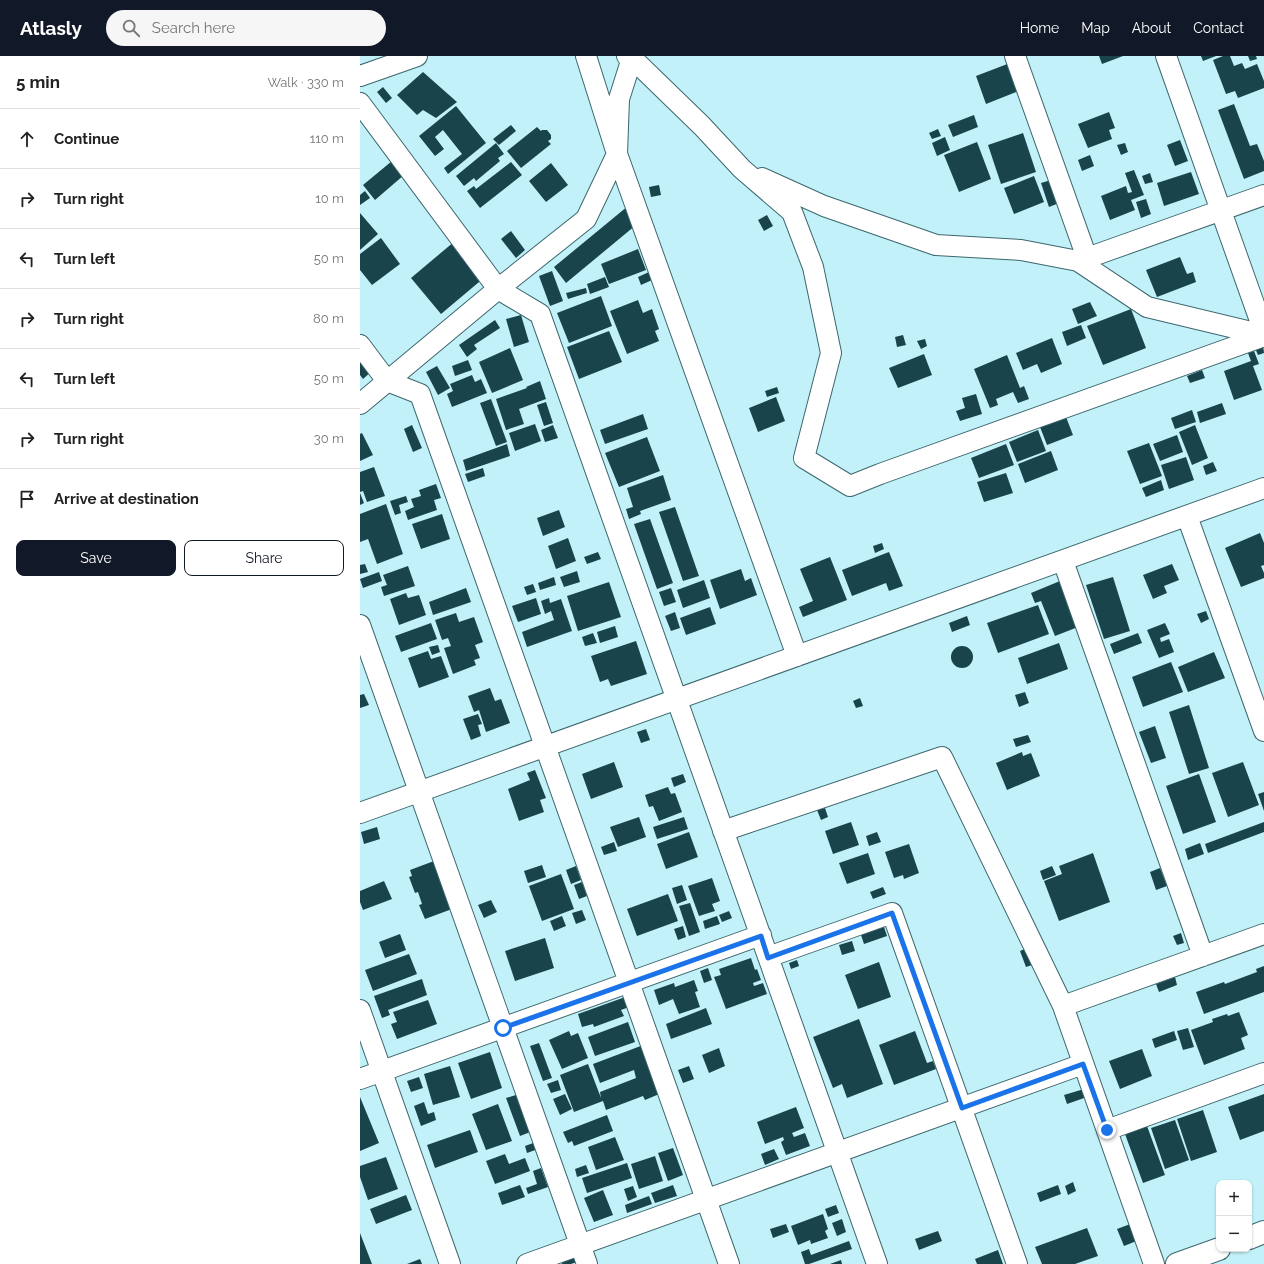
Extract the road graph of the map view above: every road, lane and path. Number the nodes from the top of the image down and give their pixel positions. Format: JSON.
{"nodes":[{"id":1,"x":417,"y":56,"type":"edge"},
{"id":2,"x":586,"y":56,"type":"edge"},
{"id":3,"x":1015,"y":56,"type":"edge"},
{"id":4,"x":1166,"y":56,"type":"edge"},
{"id":5,"x":630,"y":57,"type":"edge"},
{"id":6,"x":360,"y":76,"type":"edge"},
{"id":7,"x":360,"y":103,"type":"edge"},
{"id":8,"x":618,"y":154,"type":"junction"},
{"id":9,"x":742,"y":169,"type":"junction"},
{"id":10,"x":1264,"y":194,"type":"edge"},
{"id":11,"x":1220,"y":210,"type":"junction"},
{"id":12,"x":498,"y":289,"type":"junction"},
{"id":13,"x":1264,"y":332,"type":"edge"},
{"id":14,"x":1264,"y":336,"type":"edge"},
{"id":15,"x":360,"y":346,"type":"edge"},
{"id":16,"x":387,"y":381,"type":"junction"},
{"id":17,"x":360,"y":404,"type":"edge"},
{"id":18,"x":1264,"y":488,"type":"edge"},
{"id":19,"x":1187,"y":516,"type":"junction"},
{"id":20,"x":1063,"y":560,"type":"junction"},
{"id":21,"x":360,"y":624,"type":"edge"},
{"id":22,"x":797,"y":656,"type":"junction"},
{"id":23,"x":677,"y":699,"type":"junction"},
{"id":24,"x":1264,"y":731,"type":"edge"},
{"id":25,"x":545,"y":746,"type":"junction"},
{"id":26,"x":419,"y":792,"type":"junction"},
{"id":27,"x":360,"y":813,"type":"edge"},
{"id":28,"x":723,"y":831,"type":"junction"},
{"id":29,"x":1264,"y":934,"type":"edge"},
{"id":30,"x":761,"y":936,"type":"junction"},
{"id":31,"x":1203,"y":956,"type":"junction"},
{"id":32,"x":768,"y":958,"type":"junction"},
{"id":33,"x":629,"y":983,"type":"junction"},
{"id":34,"x":1063,"y":1006,"type":"junction"},
{"id":35,"x":360,"y":1010,"type":"edge"},
{"id":36,"x":503,"y":1028,"type":"junction"},
{"id":37,"x":1083,"y":1064,"type":"junction"},
{"id":38,"x":382,"y":1071,"type":"junction"},
{"id":39,"x":1264,"y":1073,"type":"edge"},
{"id":40,"x":360,"y":1079,"type":"edge"},
{"id":41,"x":962,"y":1108,"type":"junction"},
{"id":42,"x":1107,"y":1130,"type":"junction"},
{"id":43,"x":838,"y":1153,"type":"junction"},
{"id":44,"x":706,"y":1200,"type":"junction"},
{"id":45,"x":1264,"y":1232,"type":"edge"},
{"id":46,"x":1252,"y":1237,"type":"edge"},
{"id":47,"x":580,"y":1245,"type":"junction"},
{"id":48,"x":1216,"y":1250,"type":"edge"},
{"id":49,"x":450,"y":1264,"type":"edge"},
{"id":50,"x":527,"y":1264,"type":"edge"},
{"id":51,"x":587,"y":1264,"type":"edge"},
{"id":52,"x":729,"y":1264,"type":"edge"},
{"id":53,"x":877,"y":1264,"type":"edge"},
{"id":54,"x":1017,"y":1264,"type":"edge"},
{"id":55,"x":1154,"y":1264,"type":"edge"},
{"id":56,"x":1177,"y":1264,"type":"edge"}],
"edges":[{"from":1,"to":6,"type":"street"},
{"from":2,"to":8,"type":"street"},
{"from":3,"to":11,"type":"street"},
{"from":4,"to":11,"type":"street"},
{"from":5,"to":8,"type":"street"},
{"from":5,"to":9,"type":"street"},
{"from":7,"to":12,"type":"street"},
{"from":8,"to":12,"type":"street"},
{"from":8,"to":22,"type":"street"},
{"from":9,"to":14,"type":"street"},
{"from":9,"to":14,"type":"street"},
{"from":10,"to":11,"type":"street"},
{"from":11,"to":13,"type":"street"},
{"from":12,"to":16,"type":"street"},
{"from":12,"to":23,"type":"street"},
{"from":15,"to":16,"type":"street"},
{"from":16,"to":17,"type":"street"},
{"from":16,"to":25,"type":"street"},
{"from":18,"to":19,"type":"street"},
{"from":19,"to":20,"type":"street"},
{"from":19,"to":24,"type":"street"},
{"from":20,"to":22,"type":"street"},
{"from":20,"to":31,"type":"street"},
{"from":21,"to":26,"type":"street"},
{"from":22,"to":23,"type":"street"},
{"from":23,"to":25,"type":"street"},
{"from":23,"to":28,"type":"street"},
{"from":25,"to":26,"type":"street"},
{"from":25,"to":33,"type":"street"},
{"from":26,"to":27,"type":"street"},
{"from":26,"to":36,"type":"street"},
{"from":28,"to":30,"type":"street"},
{"from":28,"to":34,"type":"street"},
{"from":29,"to":31,"type":"street"},
{"from":30,"to":32,"type":"street"},
{"from":30,"to":33,"type":"street"},
{"from":31,"to":34,"type":"street"},
{"from":32,"to":41,"type":"street"},
{"from":32,"to":43,"type":"street"},
{"from":33,"to":36,"type":"street"},
{"from":33,"to":44,"type":"street"},
{"from":34,"to":37,"type":"street"},
{"from":35,"to":38,"type":"street"},
{"from":36,"to":38,"type":"street"},
{"from":36,"to":47,"type":"street"},
{"from":37,"to":41,"type":"street"},
{"from":37,"to":42,"type":"street"},
{"from":38,"to":40,"type":"street"},
{"from":38,"to":49,"type":"street"},
{"from":39,"to":42,"type":"street"},
{"from":41,"to":43,"type":"street"},
{"from":41,"to":54,"type":"street"},
{"from":42,"to":55,"type":"street"},
{"from":43,"to":44,"type":"street"},
{"from":43,"to":53,"type":"street"},
{"from":44,"to":47,"type":"street"},
{"from":44,"to":52,"type":"street"},
{"from":45,"to":46,"type":"main road"},
{"from":47,"to":50,"type":"street"},
{"from":47,"to":51,"type":"street"},
{"from":48,"to":56,"type":"main road"}]}
